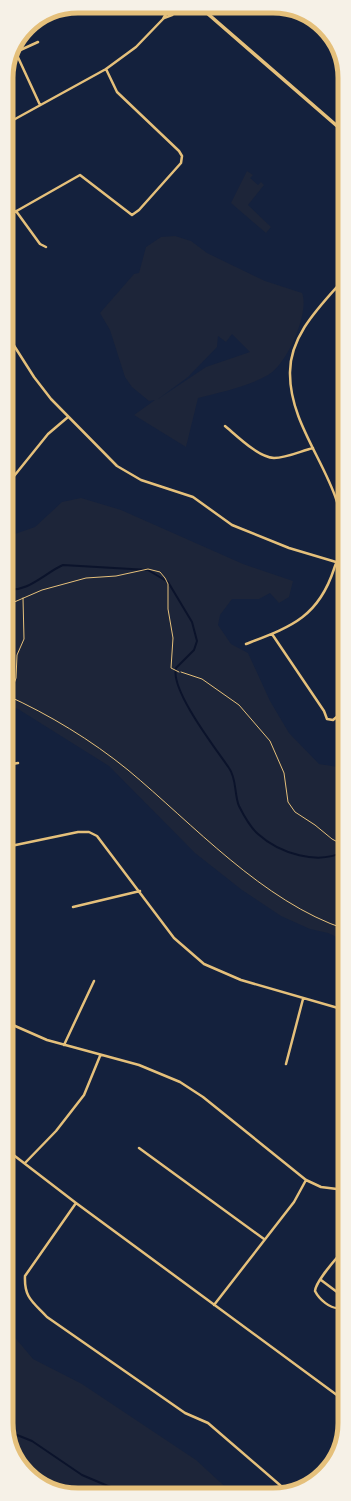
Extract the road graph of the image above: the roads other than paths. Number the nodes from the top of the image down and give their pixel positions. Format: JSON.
{"nodes":[{"id":1,"x":166,"y":13,"type":"edge"},
{"id":2,"x":174,"y":13,"type":"edge"},
{"id":3,"x":207,"y":13,"type":"edge"},
{"id":4,"x":163,"y":18,"type":"junction"},
{"id":5,"x":38,"y":42,"type":"dead end"},
{"id":6,"x":19,"y":50,"type":"edge"},
{"id":7,"x":17,"y":55,"type":"edge"},
{"id":8,"x":106,"y":68,"type":"junction"},
{"id":9,"x":40,"y":105,"type":"junction"},
{"id":10,"x":13,"y":120,"type":"edge"},
{"id":11,"x":338,"y":127,"type":"edge"},
{"id":12,"x":16,"y":211,"type":"junction"},
{"id":13,"x":13,"y":213,"type":"edge"},
{"id":14,"x":46,"y":247,"type":"dead end"},
{"id":15,"x":338,"y":287,"type":"edge"},
{"id":16,"x":336,"y":289,"type":"joint"},
{"id":17,"x":13,"y":344,"type":"edge"},
{"id":18,"x":68,"y":417,"type":"junction"},
{"id":19,"x":224,"y":426,"type":"dead end"},
{"id":20,"x":313,"y":448,"type":"junction"},
{"id":21,"x":13,"y":477,"type":"edge"},
{"id":22,"x":338,"y":506,"type":"edge"},
{"id":23,"x":338,"y":557,"type":"edge"},
{"id":24,"x":336,"y":562,"type":"junction"},
{"id":25,"x":272,"y":634,"type":"junction"},
{"id":26,"x":246,"y":644,"type":"dead end"},
{"id":27,"x":338,"y":716,"type":"edge"},
{"id":28,"x":18,"y":763,"type":"dead end"},
{"id":29,"x":13,"y":764,"type":"edge"},
{"id":30,"x":13,"y":846,"type":"edge"},
{"id":31,"x":140,"y":891,"type":"junction"},
{"id":32,"x":73,"y":906,"type":"dead end"},
{"id":33,"x":94,"y":981,"type":"dead end"},
{"id":34,"x":302,"y":998,"type":"junction"},
{"id":35,"x":338,"y":1008,"type":"edge"},
{"id":36,"x":13,"y":1025,"type":"edge"},
{"id":37,"x":64,"y":1045,"type":"junction"},
{"id":38,"x":100,"y":1056,"type":"junction"},
{"id":39,"x":286,"y":1064,"type":"dead end"},
{"id":40,"x":140,"y":1148,"type":"dead end"},
{"id":41,"x":13,"y":1155,"type":"edge"},
{"id":42,"x":25,"y":1163,"type":"junction"},
{"id":43,"x":306,"y":1180,"type":"junction"},
{"id":44,"x":338,"y":1189,"type":"edge"},
{"id":45,"x":76,"y":1203,"type":"junction"},
{"id":46,"x":264,"y":1239,"type":"junction"},
{"id":47,"x":338,"y":1257,"type":"edge"},
{"id":48,"x":321,"y":1280,"type":"junction"},
{"id":49,"x":338,"y":1293,"type":"edge"},
{"id":50,"x":214,"y":1305,"type":"junction"},
{"id":51,"x":338,"y":1308,"type":"edge"},
{"id":52,"x":338,"y":1397,"type":"edge"},
{"id":53,"x":282,"y":1487,"type":"edge"}],
"edges":[{"from":1,"to":4,"type":"street"},
{"from":2,"to":4,"type":"street"},
{"from":3,"to":11,"type":"main road"},
{"from":4,"to":8,"type":"street"},
{"from":5,"to":6,"type":"street"},
{"from":7,"to":9,"type":"street"},
{"from":8,"to":9,"type":"street"},
{"from":8,"to":12,"type":"street"},
{"from":9,"to":10,"type":"street"},
{"from":12,"to":13,"type":"street"},
{"from":12,"to":14,"type":"street"},
{"from":15,"to":16,"type":"street"},
{"from":16,"to":20,"type":"street"},
{"from":17,"to":18,"type":"street"},
{"from":18,"to":21,"type":"street"},
{"from":18,"to":24,"type":"street"},
{"from":19,"to":20,"type":"street"},
{"from":20,"to":22,"type":"street"},
{"from":23,"to":24,"type":"street"},
{"from":24,"to":25,"type":"street"},
{"from":25,"to":26,"type":"street"},
{"from":25,"to":27,"type":"street"},
{"from":28,"to":29,"type":"street"},
{"from":30,"to":31,"type":"street"},
{"from":31,"to":32,"type":"street"},
{"from":31,"to":34,"type":"street"},
{"from":33,"to":37,"type":"street"},
{"from":34,"to":35,"type":"street"},
{"from":34,"to":39,"type":"street"},
{"from":36,"to":37,"type":"street"},
{"from":37,"to":38,"type":"street"},
{"from":38,"to":42,"type":"street"},
{"from":38,"to":43,"type":"street"},
{"from":40,"to":46,"type":"street"},
{"from":41,"to":42,"type":"street"},
{"from":42,"to":45,"type":"street"},
{"from":43,"to":44,"type":"street"},
{"from":43,"to":46,"type":"street"},
{"from":45,"to":50,"type":"street"},
{"from":45,"to":53,"type":"street"},
{"from":46,"to":50,"type":"street"},
{"from":47,"to":48,"type":"street"},
{"from":48,"to":49,"type":"street"},
{"from":48,"to":51,"type":"street"},
{"from":50,"to":52,"type":"street"}]}
